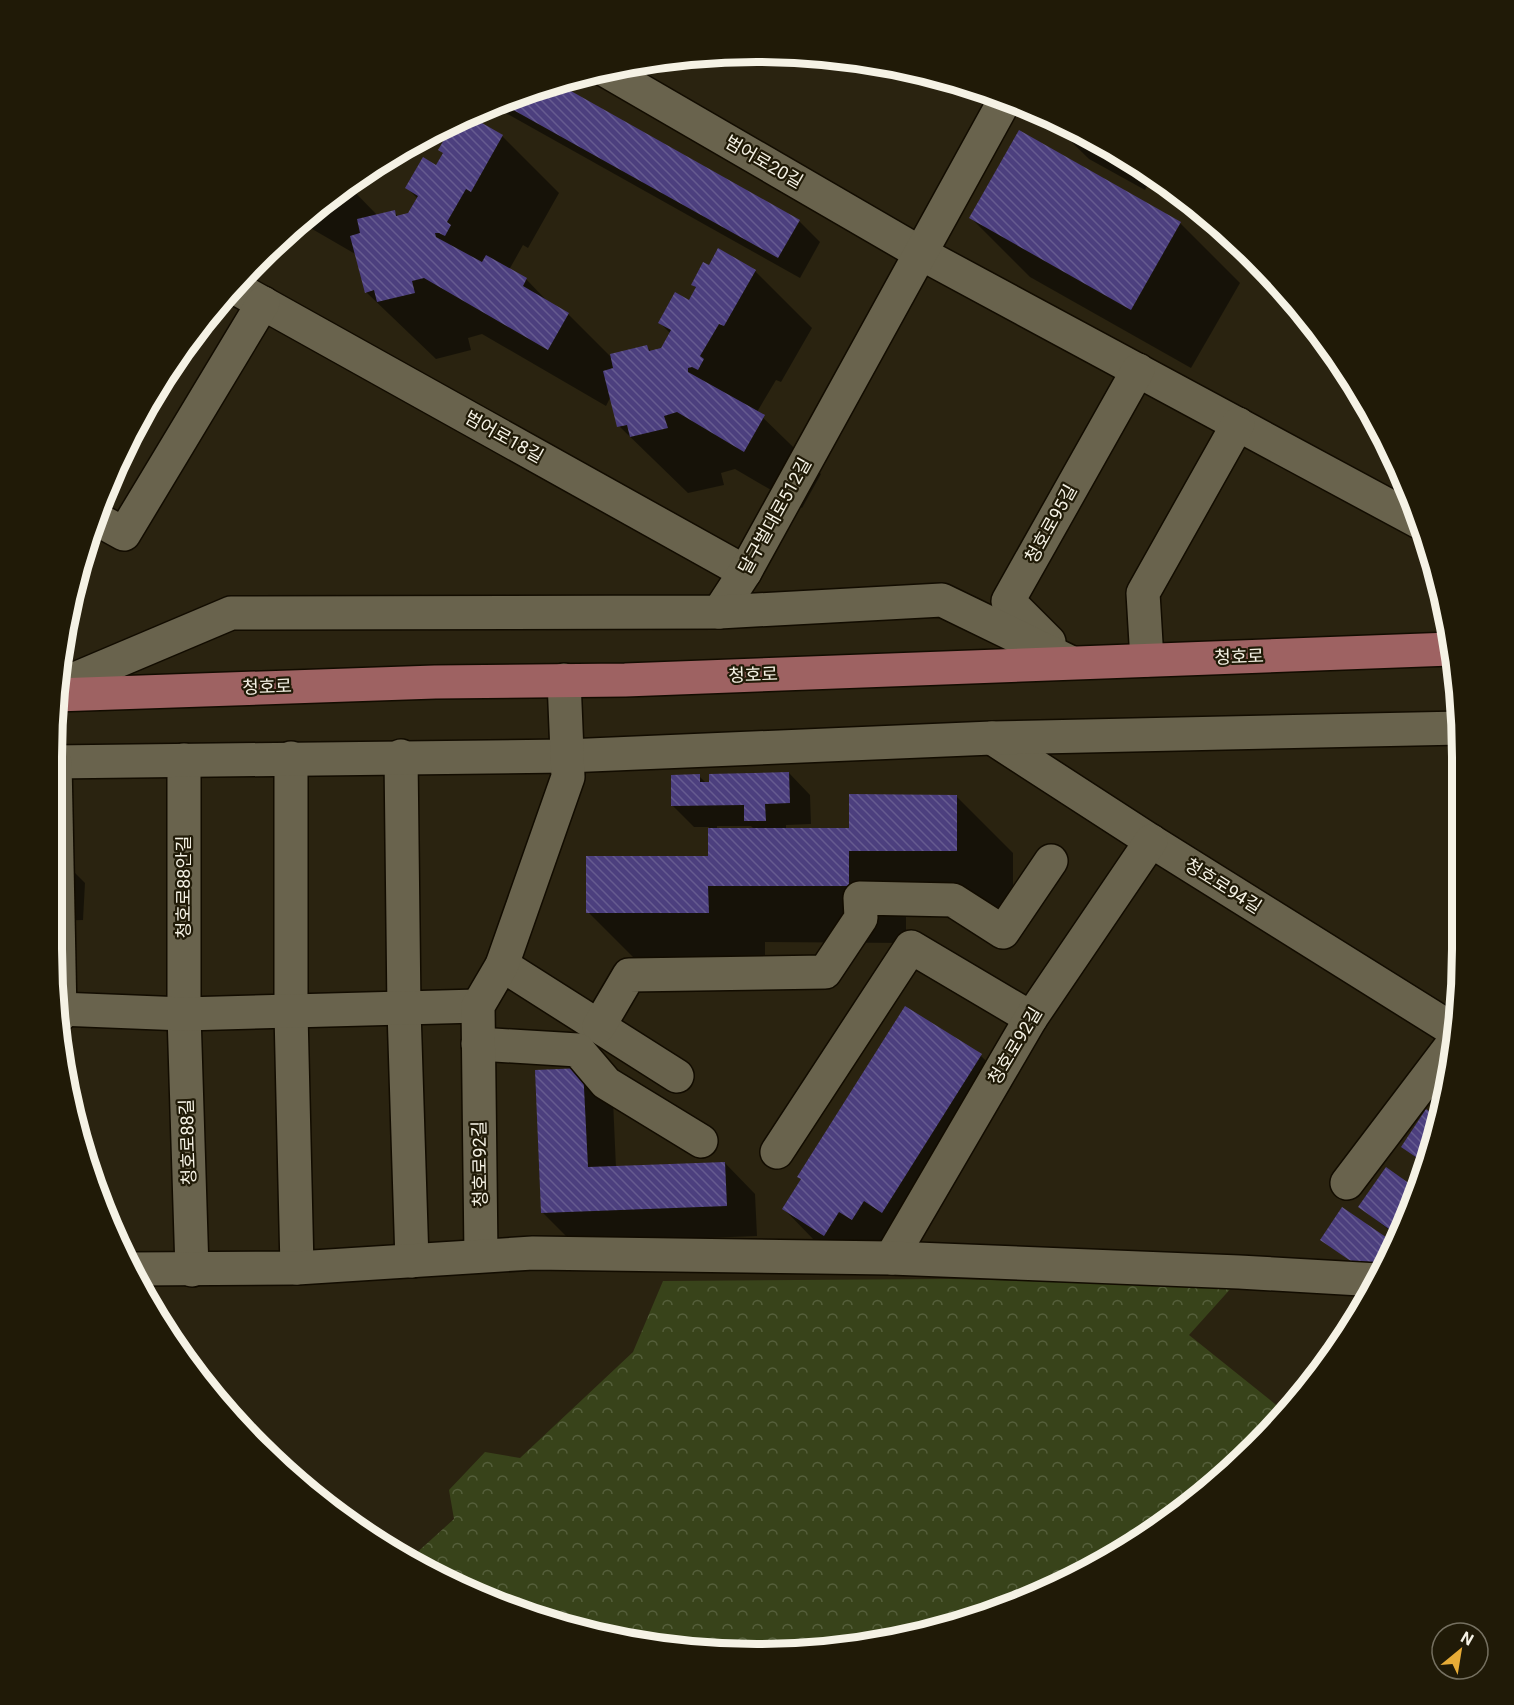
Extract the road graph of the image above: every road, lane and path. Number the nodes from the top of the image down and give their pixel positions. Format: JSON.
{"nodes":[{"id":1,"x":616,"y":76,"type":"edge"},
{"id":2,"x":1002,"y":106,"type":"edge"},
{"id":3,"x":922,"y":254,"type":"junction"},
{"id":4,"x":241,"y":291,"type":"edge"},
{"id":5,"x":263,"y":303,"type":"junction"},
{"id":6,"x":1137,"y":370,"type":"junction"},
{"id":7,"x":1238,"y":424,"type":"junction"},
{"id":8,"x":1410,"y":517,"type":"edge"},
{"id":9,"x":102,"y":522,"type":"edge"},
{"id":10,"x":745,"y":572,"type":"junction"},
{"id":11,"x":719,"y":612,"type":"junction"},
{"id":12,"x":1444,"y":649,"type":"edge"},
{"id":13,"x":1147,"y":660,"type":"junction"},
{"id":14,"x":1070,"y":662,"type":"junction"},
{"id":15,"x":564,"y":680,"type":"junction"},
{"id":16,"x":66,"y":683,"type":"edge"},
{"id":17,"x":65,"y":695,"type":"edge"},
{"id":18,"x":1451,"y":728,"type":"edge"},
{"id":19,"x":992,"y":738,"type":"junction"},
{"id":20,"x":401,"y":756,"type":"junction"},
{"id":21,"x":566,"y":756,"type":"junction"},
{"id":22,"x":291,"y":758,"type":"junction"},
{"id":23,"x":184,"y":760,"type":"junction"},
{"id":24,"x":62,"y":762,"type":"edge"},
{"id":25,"x":1150,"y":841,"type":"junction"},
{"id":26,"x":1051,"y":861,"type":"dead end"},
{"id":27,"x":502,"y":965,"type":"junction"},
{"id":28,"x":478,"y":1006,"type":"junction"},
{"id":29,"x":64,"y":1009,"type":"edge"},
{"id":30,"x":404,"y":1010,"type":"junction"},
{"id":31,"x":291,"y":1013,"type":"junction"},
{"id":32,"x":184,"y":1014,"type":"junction"},
{"id":33,"x":1031,"y":1018,"type":"junction"},
{"id":34,"x":599,"y":1026,"type":"junction"},
{"id":35,"x":1448,"y":1027,"type":"edge"},
{"id":36,"x":478,"y":1044,"type":"junction"},
{"id":37,"x":1444,"y":1055,"type":"edge"},
{"id":38,"x":677,"y":1076,"type":"dead end"},
{"id":39,"x":701,"y":1142,"type":"dead end"},
{"id":40,"x":777,"y":1152,"type":"dead end"},
{"id":41,"x":1347,"y":1183,"type":"dead end"},
{"id":42,"x":482,"y":1256,"type":"junction"},
{"id":43,"x":891,"y":1258,"type":"junction"},
{"id":44,"x":412,"y":1261,"type":"junction"},
{"id":45,"x":297,"y":1268,"type":"junction"},
{"id":46,"x":140,"y":1269,"type":"edge"},
{"id":47,"x":192,"y":1270,"type":"junction"},
{"id":48,"x":1368,"y":1279,"type":"edge"}],
"edges":[{"from":1,"to":3,"type":"street","name":"범어로20길"},
{"from":2,"to":3,"type":"street","name":"달구벌대로512길"},
{"from":3,"to":6,"type":"street"},
{"from":3,"to":10,"type":"street","name":"달구벌대로512길"},
{"from":4,"to":5,"type":"street","name":"범어로18길"},
{"from":5,"to":9,"type":"street"},
{"from":5,"to":10,"type":"street","name":"범어로18길"},
{"from":6,"to":7,"type":"street"},
{"from":6,"to":14,"type":"street","name":"청호로95길"},
{"from":7,"to":8,"type":"street"},
{"from":7,"to":13,"type":"street"},
{"from":10,"to":11,"type":"street","name":"달구벌대로512길"},
{"from":11,"to":14,"type":"street"},
{"from":11,"to":16,"type":"street"},
{"from":12,"to":13,"type":"main road","name":"청호로"},
{"from":13,"to":14,"type":"main road","name":"청호로"},
{"from":14,"to":15,"type":"main road","name":"청호로"},
{"from":15,"to":17,"type":"main road","name":"청호로"},
{"from":15,"to":21,"type":"street"},
{"from":18,"to":19,"type":"street"},
{"from":19,"to":21,"type":"street"},
{"from":19,"to":25,"type":"street","name":"청호로94길"},
{"from":20,"to":21,"type":"street"},
{"from":20,"to":22,"type":"street"},
{"from":20,"to":30,"type":"street"},
{"from":21,"to":27,"type":"street"},
{"from":22,"to":23,"type":"street"},
{"from":22,"to":31,"type":"street"},
{"from":23,"to":24,"type":"street"},
{"from":23,"to":32,"type":"street","name":"청호로88안길"},
{"from":25,"to":33,"type":"street","name":"청호로92길"},
{"from":25,"to":35,"type":"street","name":"청호로94길"},
{"from":26,"to":34,"type":"street"},
{"from":27,"to":28,"type":"street"},
{"from":27,"to":34,"type":"street"},
{"from":28,"to":30,"type":"street"},
{"from":28,"to":36,"type":"street","name":"청호로92길"},
{"from":29,"to":32,"type":"street"},
{"from":30,"to":31,"type":"street"},
{"from":30,"to":44,"type":"street"},
{"from":31,"to":32,"type":"street"},
{"from":31,"to":45,"type":"street"},
{"from":32,"to":47,"type":"street","name":"청호로88길"},
{"from":33,"to":40,"type":"street"},
{"from":33,"to":43,"type":"street","name":"청호로92길"},
{"from":34,"to":38,"type":"street"},
{"from":36,"to":39,"type":"street"},
{"from":36,"to":42,"type":"street","name":"청호로92길"},
{"from":37,"to":41,"type":"street"},
{"from":42,"to":43,"type":"street"},
{"from":42,"to":44,"type":"street"},
{"from":43,"to":48,"type":"street"},
{"from":44,"to":45,"type":"street"},
{"from":45,"to":47,"type":"street"},
{"from":46,"to":47,"type":"street"}]}
